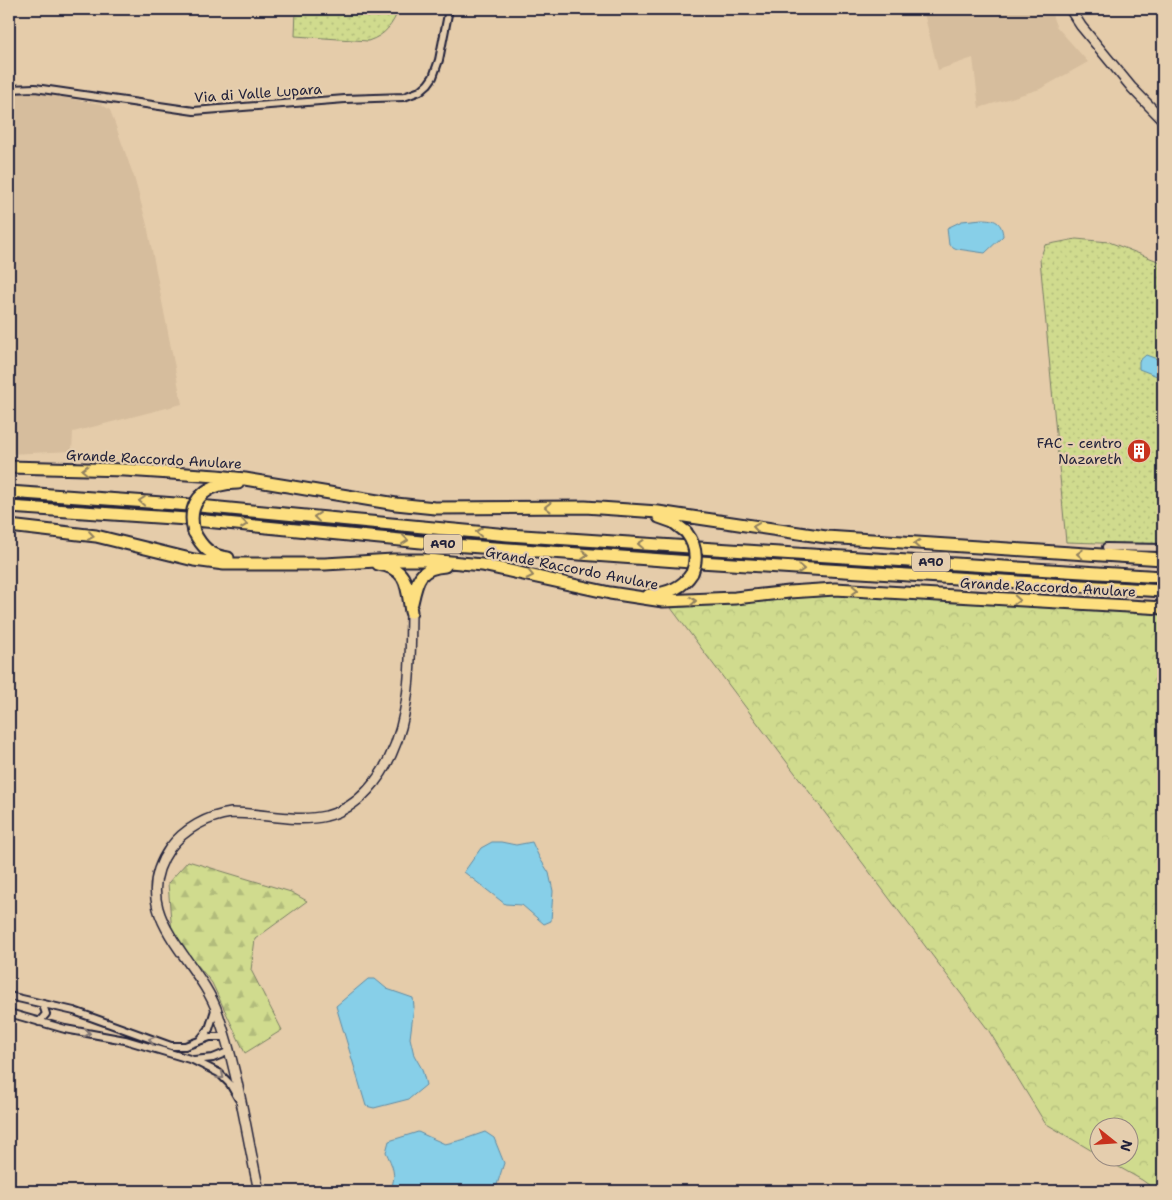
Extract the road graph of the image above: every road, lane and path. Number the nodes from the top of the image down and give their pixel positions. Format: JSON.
{"nodes":[{"id":1,"x":449,"y":9,"type":"edge"},
{"id":2,"x":1070,"y":9,"type":"edge"},
{"id":3,"x":9,"y":89,"type":"edge"},
{"id":4,"x":1163,"y":120,"type":"edge"},
{"id":5,"x":9,"y":467,"type":"edge"},
{"id":6,"x":265,"y":482,"type":"junction"},
{"id":7,"x":9,"y":486,"type":"edge"},
{"id":8,"x":9,"y":492,"type":"edge"},
{"id":9,"x":69,"y":496,"type":"junction"},
{"id":10,"x":9,"y":506,"type":"edge"},
{"id":11,"x":614,"y":509,"type":"junction"},
{"id":12,"x":9,"y":526,"type":"edge"},
{"id":13,"x":1106,"y":547,"type":"dead end"},
{"id":14,"x":1163,"y":548,"type":"edge"},
{"id":15,"x":1163,"y":559,"type":"edge"},
{"id":16,"x":326,"y":564,"type":"junction"},
{"id":17,"x":482,"y":565,"type":"junction"},
{"id":18,"x":694,"y":566,"type":"junction"},
{"id":19,"x":1163,"y":577,"type":"edge"},
{"id":20,"x":1163,"y":591,"type":"edge"},
{"id":21,"x":610,"y":593,"type":"junction"},
{"id":22,"x":1163,"y":608,"type":"edge"},
{"id":23,"x":411,"y":612,"type":"junction"},
{"id":24,"x":9,"y":996,"type":"edge"},
{"id":25,"x":43,"y":1005,"type":"junction"},
{"id":26,"x":216,"y":1006,"type":"junction"},
{"id":27,"x":9,"y":1013,"type":"edge"},
{"id":28,"x":39,"y":1022,"type":"junction"},
{"id":29,"x":225,"y":1037,"type":"junction"},
{"id":30,"x":199,"y":1042,"type":"junction"},
{"id":31,"x":230,"y":1051,"type":"junction"},
{"id":32,"x":193,"y":1060,"type":"junction"},
{"id":33,"x":240,"y":1101,"type":"junction"},
{"id":34,"x":259,"y":1191,"type":"edge"}],
"edges":[{"from":1,"to":3,"type":"street","name":"Via di Valle Lupara"},
{"from":2,"to":4,"type":"street"},
{"from":6,"to":5,"type":"highway","name":"Grande Raccordo Anulare","one_way":true},
{"from":11,"to":6,"type":"highway","name":"Grande Raccordo Anulare","one_way":true},
{"from":6,"to":17,"type":"highway","bridge":true},
{"from":7,"to":9,"type":"highway"},
{"from":8,"to":9,"type":"highway","name":"Grande Raccordo Anulare","number":"A90"},
{"from":19,"to":9,"type":"highway","name":"Grande Raccordo Anulare","number":"A90","one_way":true},
{"from":10,"to":18,"type":"highway","name":"Grande Raccordo Anulare","number":"A90","one_way":true},
{"from":15,"to":11,"type":"highway","name":"Grande Raccordo Anulare","one_way":true},
{"from":11,"to":18,"type":"highway","bridge":true},
{"from":12,"to":16,"type":"highway","name":"Grande Raccordo Anulare","one_way":true},
{"from":13,"to":14,"type":"street"},
{"from":16,"to":17,"type":"highway","name":"Grande Raccordo Anulare"},
{"from":16,"to":23,"type":"highway"},
{"from":17,"to":21,"type":"highway","name":"Grande Raccordo Anulare","one_way":true},
{"from":17,"to":23,"type":"highway"},
{"from":18,"to":20,"type":"highway","name":"Grande Raccordo Anulare","number":"A90","one_way":true},
{"from":18,"to":21,"type":"highway"},
{"from":21,"to":22,"type":"highway","name":"Grande Raccordo Anulare","one_way":true},
{"from":23,"to":26,"type":"street"},
{"from":24,"to":25,"type":"street"},
{"from":25,"to":28,"type":"street"},
{"from":30,"to":25,"type":"street","one_way":true},
{"from":26,"to":29,"type":"street"},
{"from":26,"to":30,"type":"street"},
{"from":27,"to":28,"type":"street"},
{"from":28,"to":32,"type":"street","one_way":true},
{"from":29,"to":30,"type":"street"},
{"from":29,"to":31,"type":"street"},
{"from":31,"to":32,"type":"street"},
{"from":31,"to":33,"type":"street"},
{"from":32,"to":33,"type":"street","one_way":true},
{"from":33,"to":34,"type":"street"}]}
